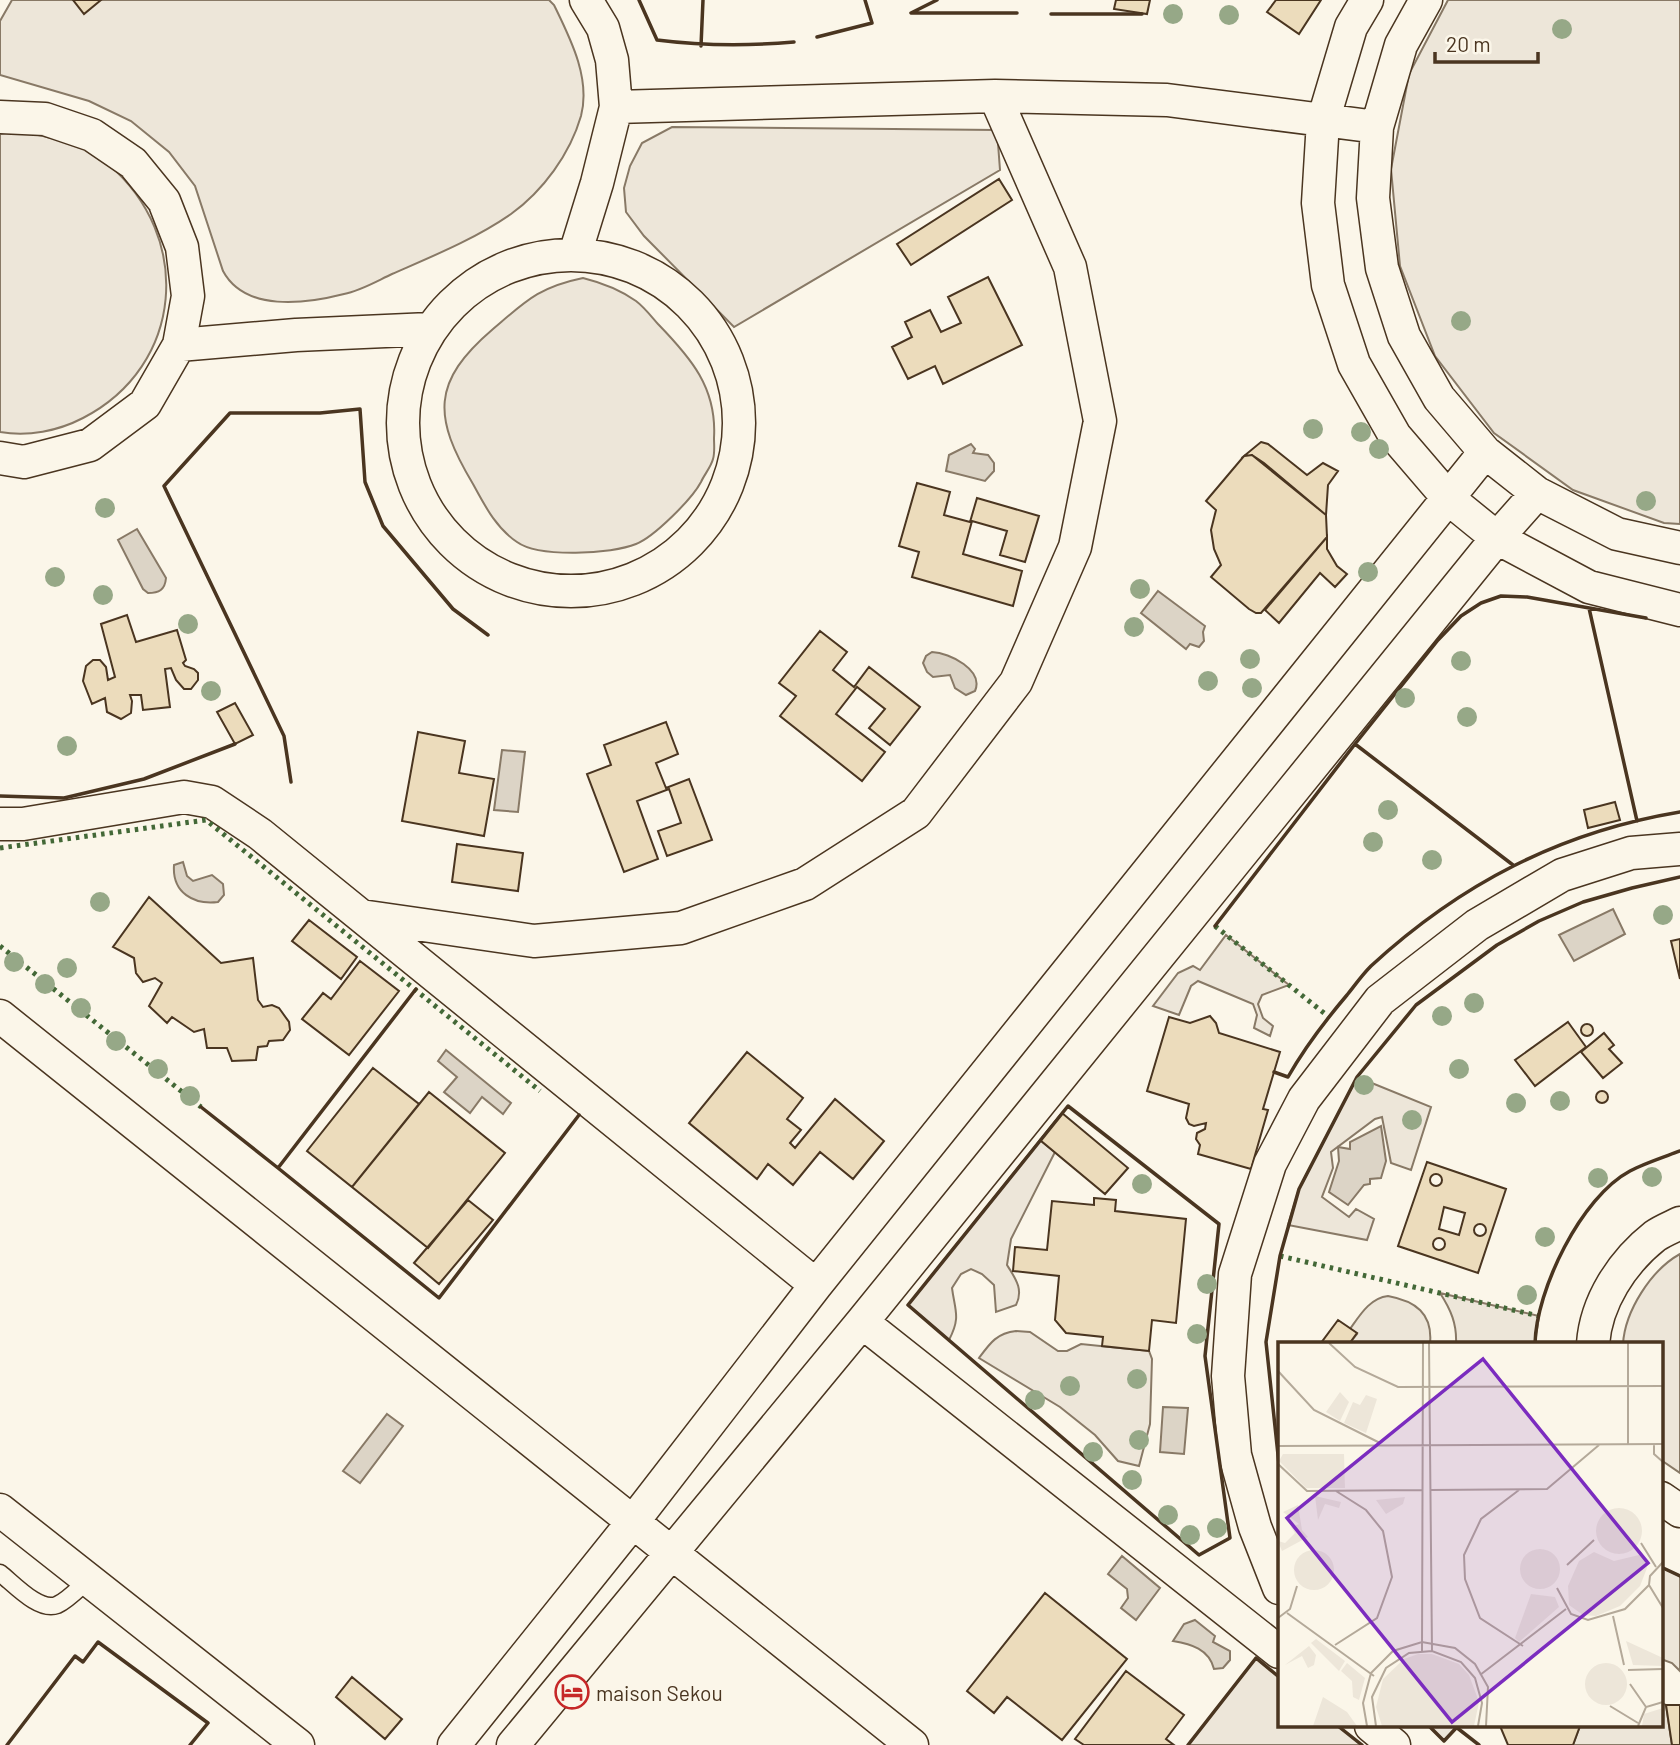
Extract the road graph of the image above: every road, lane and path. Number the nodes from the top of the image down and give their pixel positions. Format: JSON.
{"nodes":[{"id":1,"x":586,"y":0,"type":"edge"},
{"id":2,"x":1367,"y":0,"type":"edge"},
{"id":3,"x":1426,"y":0,"type":"edge"},
{"id":4,"x":995,"y":96,"type":"junction"},
{"id":5,"x":616,"y":107,"type":"junction"},
{"id":6,"x":0,"y":117,"type":"edge"},
{"id":7,"x":1323,"y":121,"type":"junction"},
{"id":8,"x":1377,"y":127,"type":"junction"},
{"id":9,"x":575,"y":254,"type":"junction"},
{"id":10,"x":430,"y":328,"type":"junction"},
{"id":11,"x":179,"y":345,"type":"junction"},
{"id":12,"x":1485,"y":452,"type":"junction"},
{"id":13,"x":0,"y":458,"type":"edge"},
{"id":14,"x":1537,"y":493,"type":"junction"},
{"id":15,"x":1449,"y":499,"type":"junction"},
{"id":16,"x":1497,"y":538,"type":"junction"},
{"id":17,"x":1680,"y":548,"type":"edge"},
{"id":18,"x":1680,"y":610,"type":"edge"},
{"id":19,"x":0,"y":824,"type":"edge"},
{"id":20,"x":1680,"y":849,"type":"edge"},
{"id":21,"x":361,"y":916,"type":"junction"},
{"id":22,"x":0,"y":1016,"type":"edge"},
{"id":23,"x":1680,"y":1223,"type":"edge"},
{"id":24,"x":816,"y":1286,"type":"junction"},
{"id":25,"x":862,"y":1322,"type":"junction"},
{"id":26,"x":1592,"y":1342,"type":"edge"},
{"id":27,"x":1662,"y":1498,"type":"edge"},
{"id":28,"x":0,"y":1510,"type":"edge"},
{"id":29,"x":1680,"y":1511,"type":"edge"},
{"id":30,"x":632,"y":1524,"type":"junction"},
{"id":31,"x":672,"y":1553,"type":"junction"},
{"id":32,"x":0,"y":1573,"type":"edge"},
{"id":33,"x":88,"y":1580,"type":"junction"},
{"id":34,"x":1278,"y":1585,"type":"edge"},
{"id":35,"x":1278,"y":1652,"type":"edge"},
{"id":36,"x":864,"y":1707,"type":"junction"},
{"id":37,"x":1373,"y":1728,"type":"edge"},
{"id":38,"x":298,"y":1745,"type":"edge"},
{"id":39,"x":454,"y":1745,"type":"edge"},
{"id":40,"x":513,"y":1745,"type":"edge"},
{"id":41,"x":886,"y":1745,"type":"edge"},
{"id":42,"x":912,"y":1745,"type":"edge"},
{"id":43,"x":1394,"y":1745,"type":"edge"}],
"edges":[{"from":1,"to":5,"type":"street"},
{"from":2,"to":7,"type":"street"},
{"from":3,"to":8,"type":"street"},
{"from":4,"to":5,"type":"street"},
{"from":4,"to":7,"type":"street"},
{"from":4,"to":21,"type":"street"},
{"from":5,"to":9,"type":"street"},
{"from":6,"to":11,"type":"street"},
{"from":7,"to":8,"type":"street"},
{"from":7,"to":15,"type":"street"},
{"from":8,"to":12,"type":"street"},
{"from":9,"to":10,"type":"street"},
{"from":9,"to":10,"type":"street"},
{"from":10,"to":11,"type":"street"},
{"from":11,"to":13,"type":"street"},
{"from":12,"to":14,"type":"street"},
{"from":12,"to":15,"type":"street"},
{"from":14,"to":16,"type":"street"},
{"from":14,"to":17,"type":"street"},
{"from":15,"to":16,"type":"street"},
{"from":15,"to":24,"type":"street"},
{"from":16,"to":18,"type":"street"},
{"from":16,"to":25,"type":"street"},
{"from":19,"to":21,"type":"street"},
{"from":20,"to":34,"type":"street"},
{"from":21,"to":24,"type":"street"},
{"from":22,"to":30,"type":"street"},
{"from":23,"to":26,"type":"street"},
{"from":24,"to":30,"type":"street"},
{"from":25,"to":31,"type":"street"},
{"from":25,"to":35,"type":"street"},
{"from":27,"to":29,"type":"street"},
{"from":28,"to":33,"type":"street"},
{"from":30,"to":31,"type":"street"},
{"from":30,"to":39,"type":"street"},
{"from":31,"to":36,"type":"street"},
{"from":31,"to":40,"type":"street"},
{"from":32,"to":33,"type":"lane"},
{"from":33,"to":38,"type":"street"},
{"from":36,"to":41,"type":"street"},
{"from":36,"to":42,"type":"street"},
{"from":37,"to":43,"type":"street"}]}
